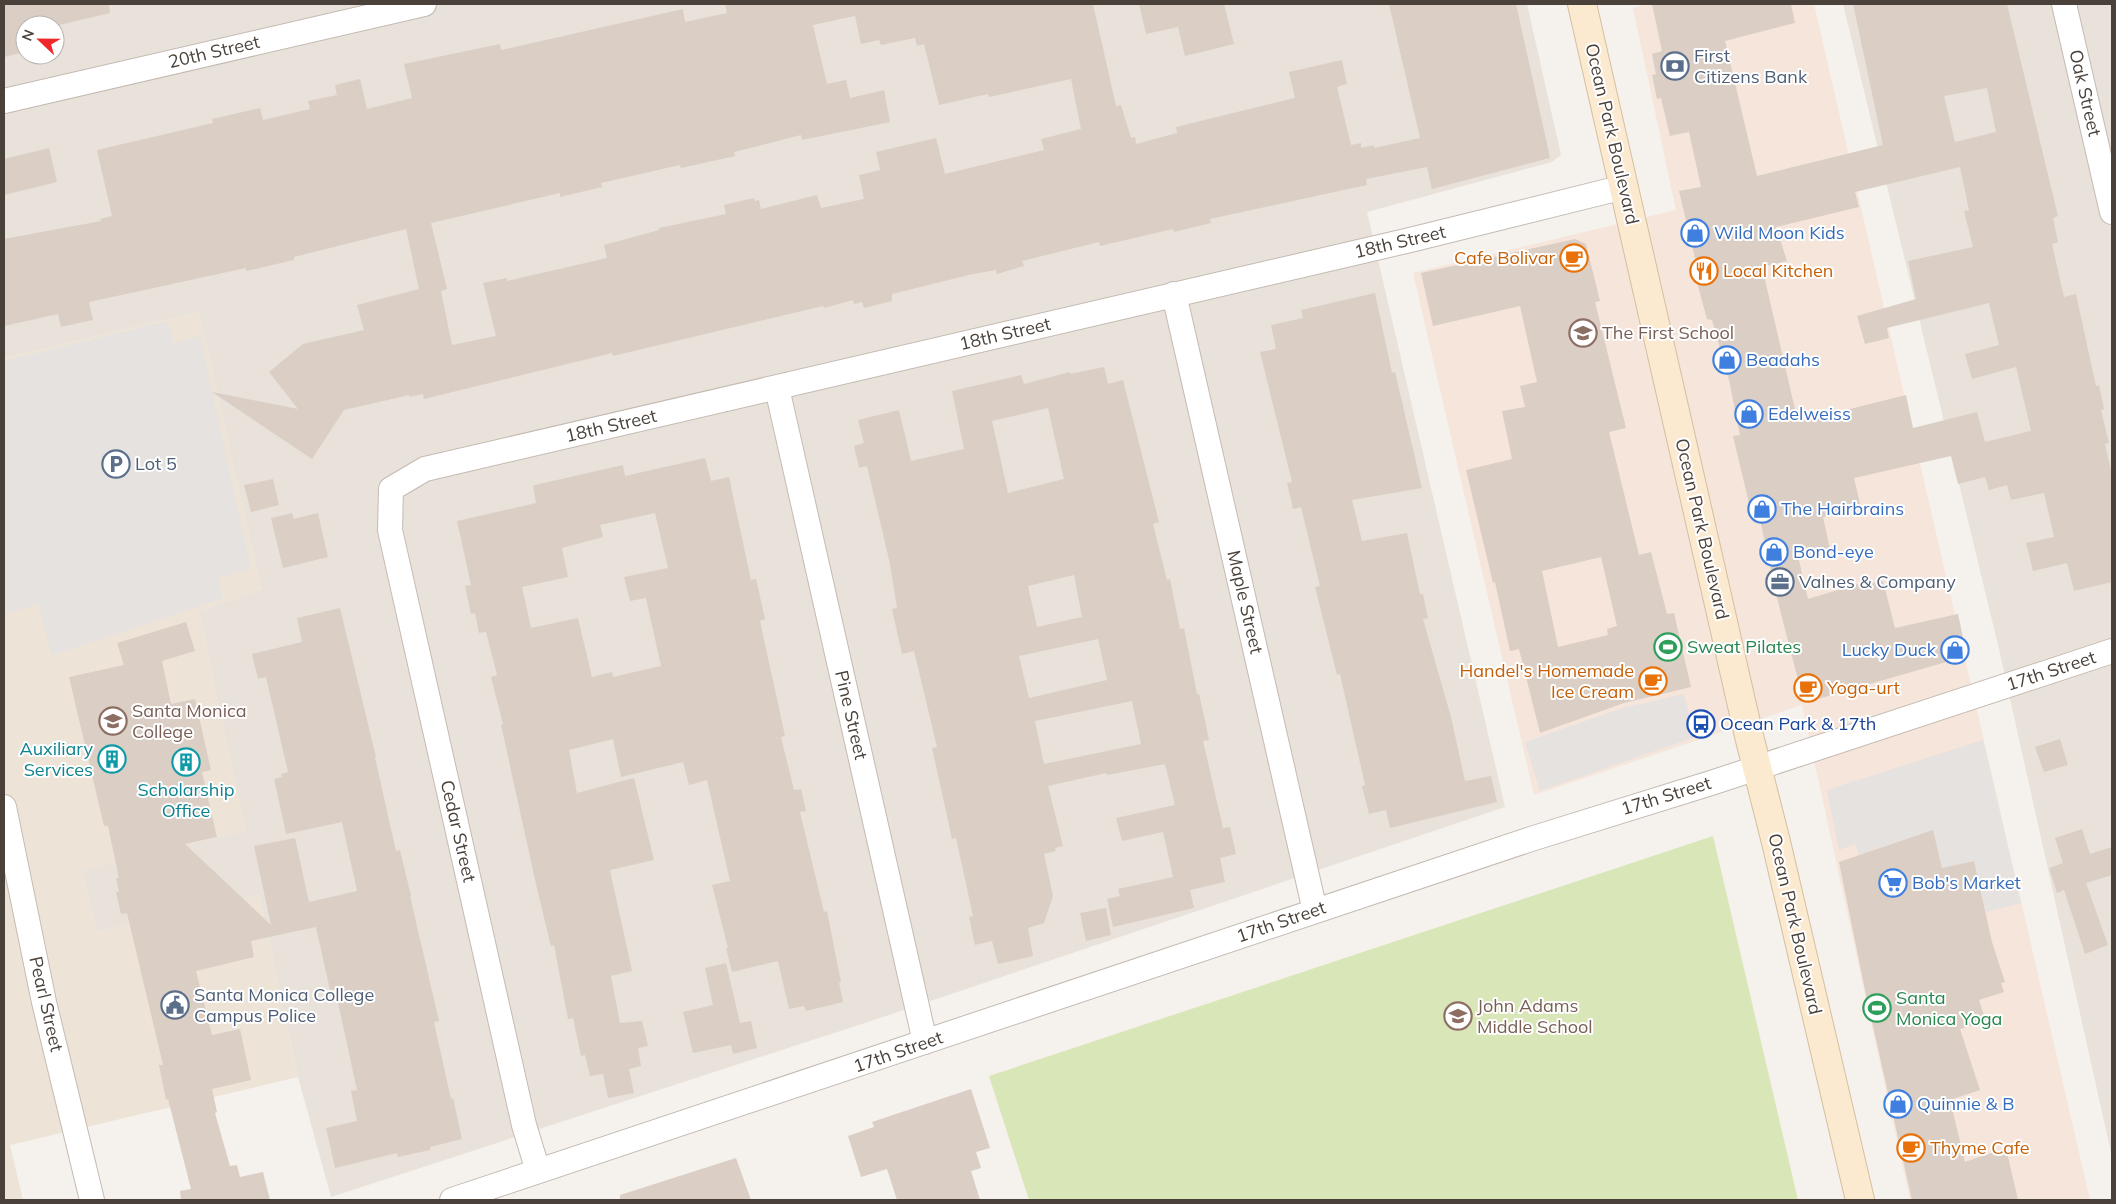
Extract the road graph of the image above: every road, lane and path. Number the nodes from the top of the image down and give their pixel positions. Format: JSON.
{"nodes":[{"id":1,"x":424,"y":4,"type":"edge"},
{"id":2,"x":1582,"y":4,"type":"edge"},
{"id":3,"x":2064,"y":4,"type":"edge"},
{"id":4,"x":4,"y":101,"type":"edge"},
{"id":5,"x":1624,"y":187,"type":"junction"},
{"id":6,"x":2112,"y":212,"type":"edge"},
{"id":7,"x":1174,"y":294,"type":"junction"},
{"id":8,"x":777,"y":388,"type":"junction"},
{"id":9,"x":391,"y":489,"type":"joint"},
{"id":10,"x":2112,"y":651,"type":"edge"},
{"id":11,"x":1757,"y":767,"type":"junction"},
{"id":12,"x":4,"y":807,"type":"edge"},
{"id":13,"x":1315,"y":911,"type":"junction"},
{"id":14,"x":925,"y":1042,"type":"junction"},
{"id":15,"x":538,"y":1171,"type":"junction"},
{"id":16,"x":92,"y":1200,"type":"edge"},
{"id":17,"x":452,"y":1200,"type":"edge"},
{"id":18,"x":1860,"y":1200,"type":"edge"}],
"edges":[{"from":1,"to":4,"type":"street","name":"20th Street"},
{"from":2,"to":5,"type":"street","name":"Ocean Park Boulevard"},
{"from":3,"to":6,"type":"street","name":"Oak Street"},
{"from":5,"to":7,"type":"street","name":"18th Street"},
{"from":5,"to":11,"type":"street","name":"Ocean Park Boulevard"},
{"from":7,"to":8,"type":"street","name":"18th Street"},
{"from":7,"to":13,"type":"street","name":"Maple Street"},
{"from":8,"to":9,"type":"street","name":"18th Street"},
{"from":8,"to":14,"type":"street","name":"Pine Street"},
{"from":9,"to":15,"type":"street","name":"Cedar Street"},
{"from":10,"to":11,"type":"street","name":"17th Street"},
{"from":11,"to":13,"type":"street","name":"17th Street"},
{"from":11,"to":18,"type":"street","name":"Ocean Park Boulevard"},
{"from":12,"to":16,"type":"street","name":"Pearl Street"},
{"from":13,"to":14,"type":"street","name":"17th Street"},
{"from":14,"to":15,"type":"street","name":"17th Street"},
{"from":15,"to":17,"type":"street","name":"17th Street"}]}
